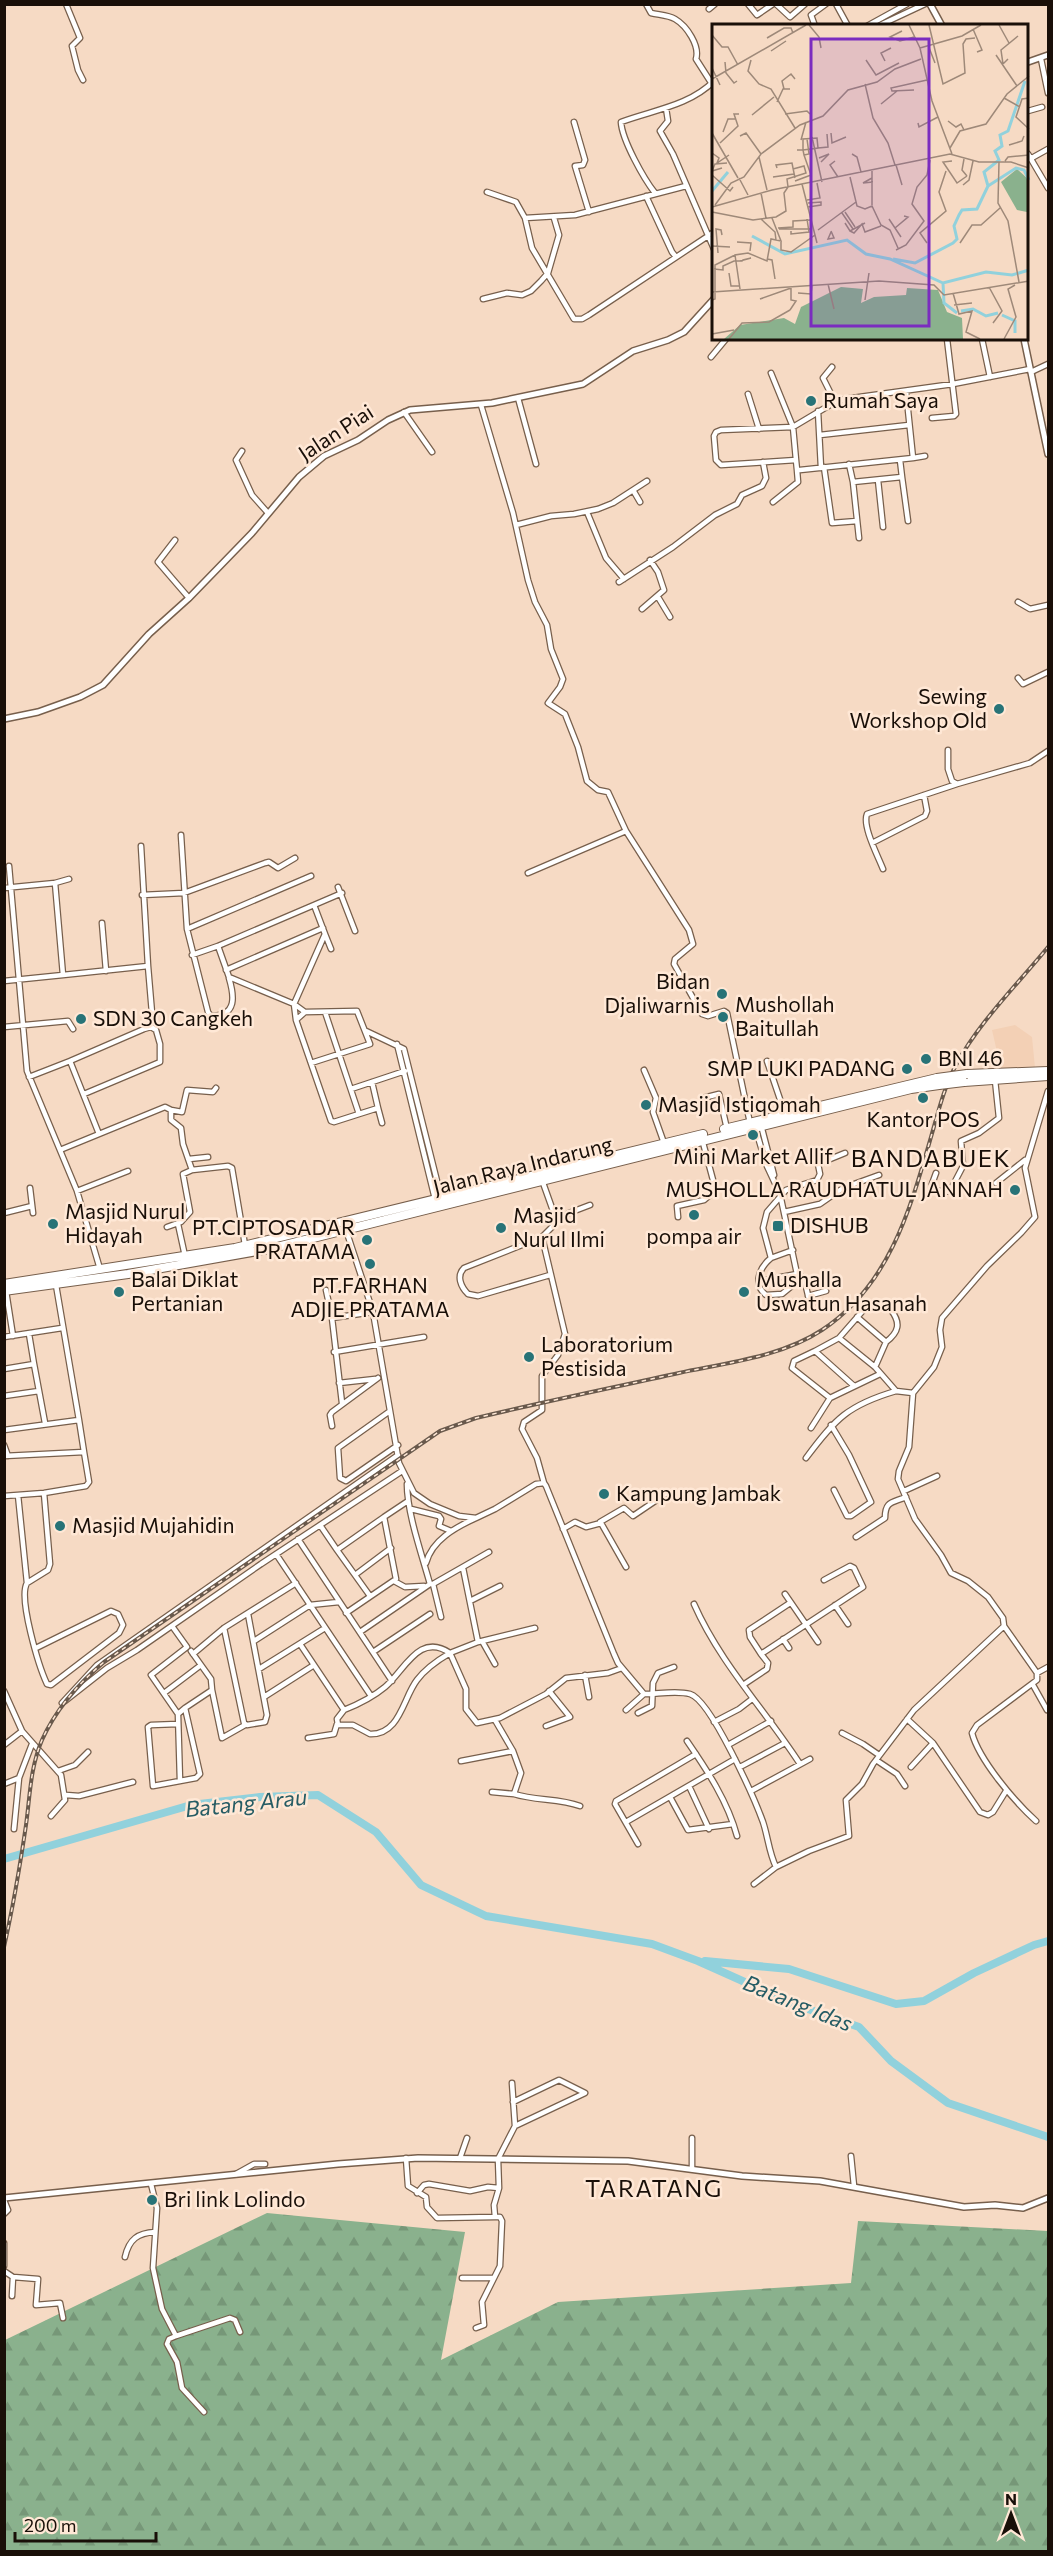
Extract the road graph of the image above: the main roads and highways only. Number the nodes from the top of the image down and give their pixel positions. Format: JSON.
{"nodes":[{"id":1,"x":1048,"y":1071,"type":"edge"},
{"id":2,"x":1048,"y":1076,"type":"edge"},
{"id":3,"x":990,"y":1078,"type":"junction"},
{"id":4,"x":850,"y":1101,"type":"junction"},
{"id":5,"x":755,"y":1124,"type":"junction"},
{"id":6,"x":669,"y":1144,"type":"junction"},
{"id":7,"x":550,"y":1175,"type":"junction"},
{"id":8,"x":101,"y":1274,"type":"junction"},
{"id":9,"x":78,"y":1277,"type":"junction"},
{"id":10,"x":5,"y":1289,"type":"edge"}],
"edges":[{"from":1,"to":3,"type":"highway","name":"Jalan Raya Indarung"},
{"from":2,"to":3,"type":"highway","name":"Jalan Raya Indarung"},
{"from":3,"to":4,"type":"highway","name":"Jalan Raya Indarung","bridge":true},
{"from":4,"to":5,"type":"highway","name":"Jalan Raya Indarung"},
{"from":4,"to":5,"type":"highway","name":"Jalan Raya Indarung"},
{"from":5,"to":6,"type":"highway","name":"Jalan Raya Indarung"},
{"from":5,"to":6,"type":"highway","name":"Jalan Raya Indarung"},
{"from":6,"to":7,"type":"highway","name":"Jalan Raya Indarung"},
{"from":7,"to":8,"type":"highway","name":"Jalan Raya Indarung"},
{"from":7,"to":8,"type":"highway","name":"Jalan Raya Indarung"},
{"from":8,"to":9,"type":"highway","name":"Jalan Raya Indarung"},
{"from":9,"to":10,"type":"highway","name":"Jalan Raya Indarung"},
{"from":9,"to":10,"type":"highway","name":"Jalan Raya Indarung"}]}
